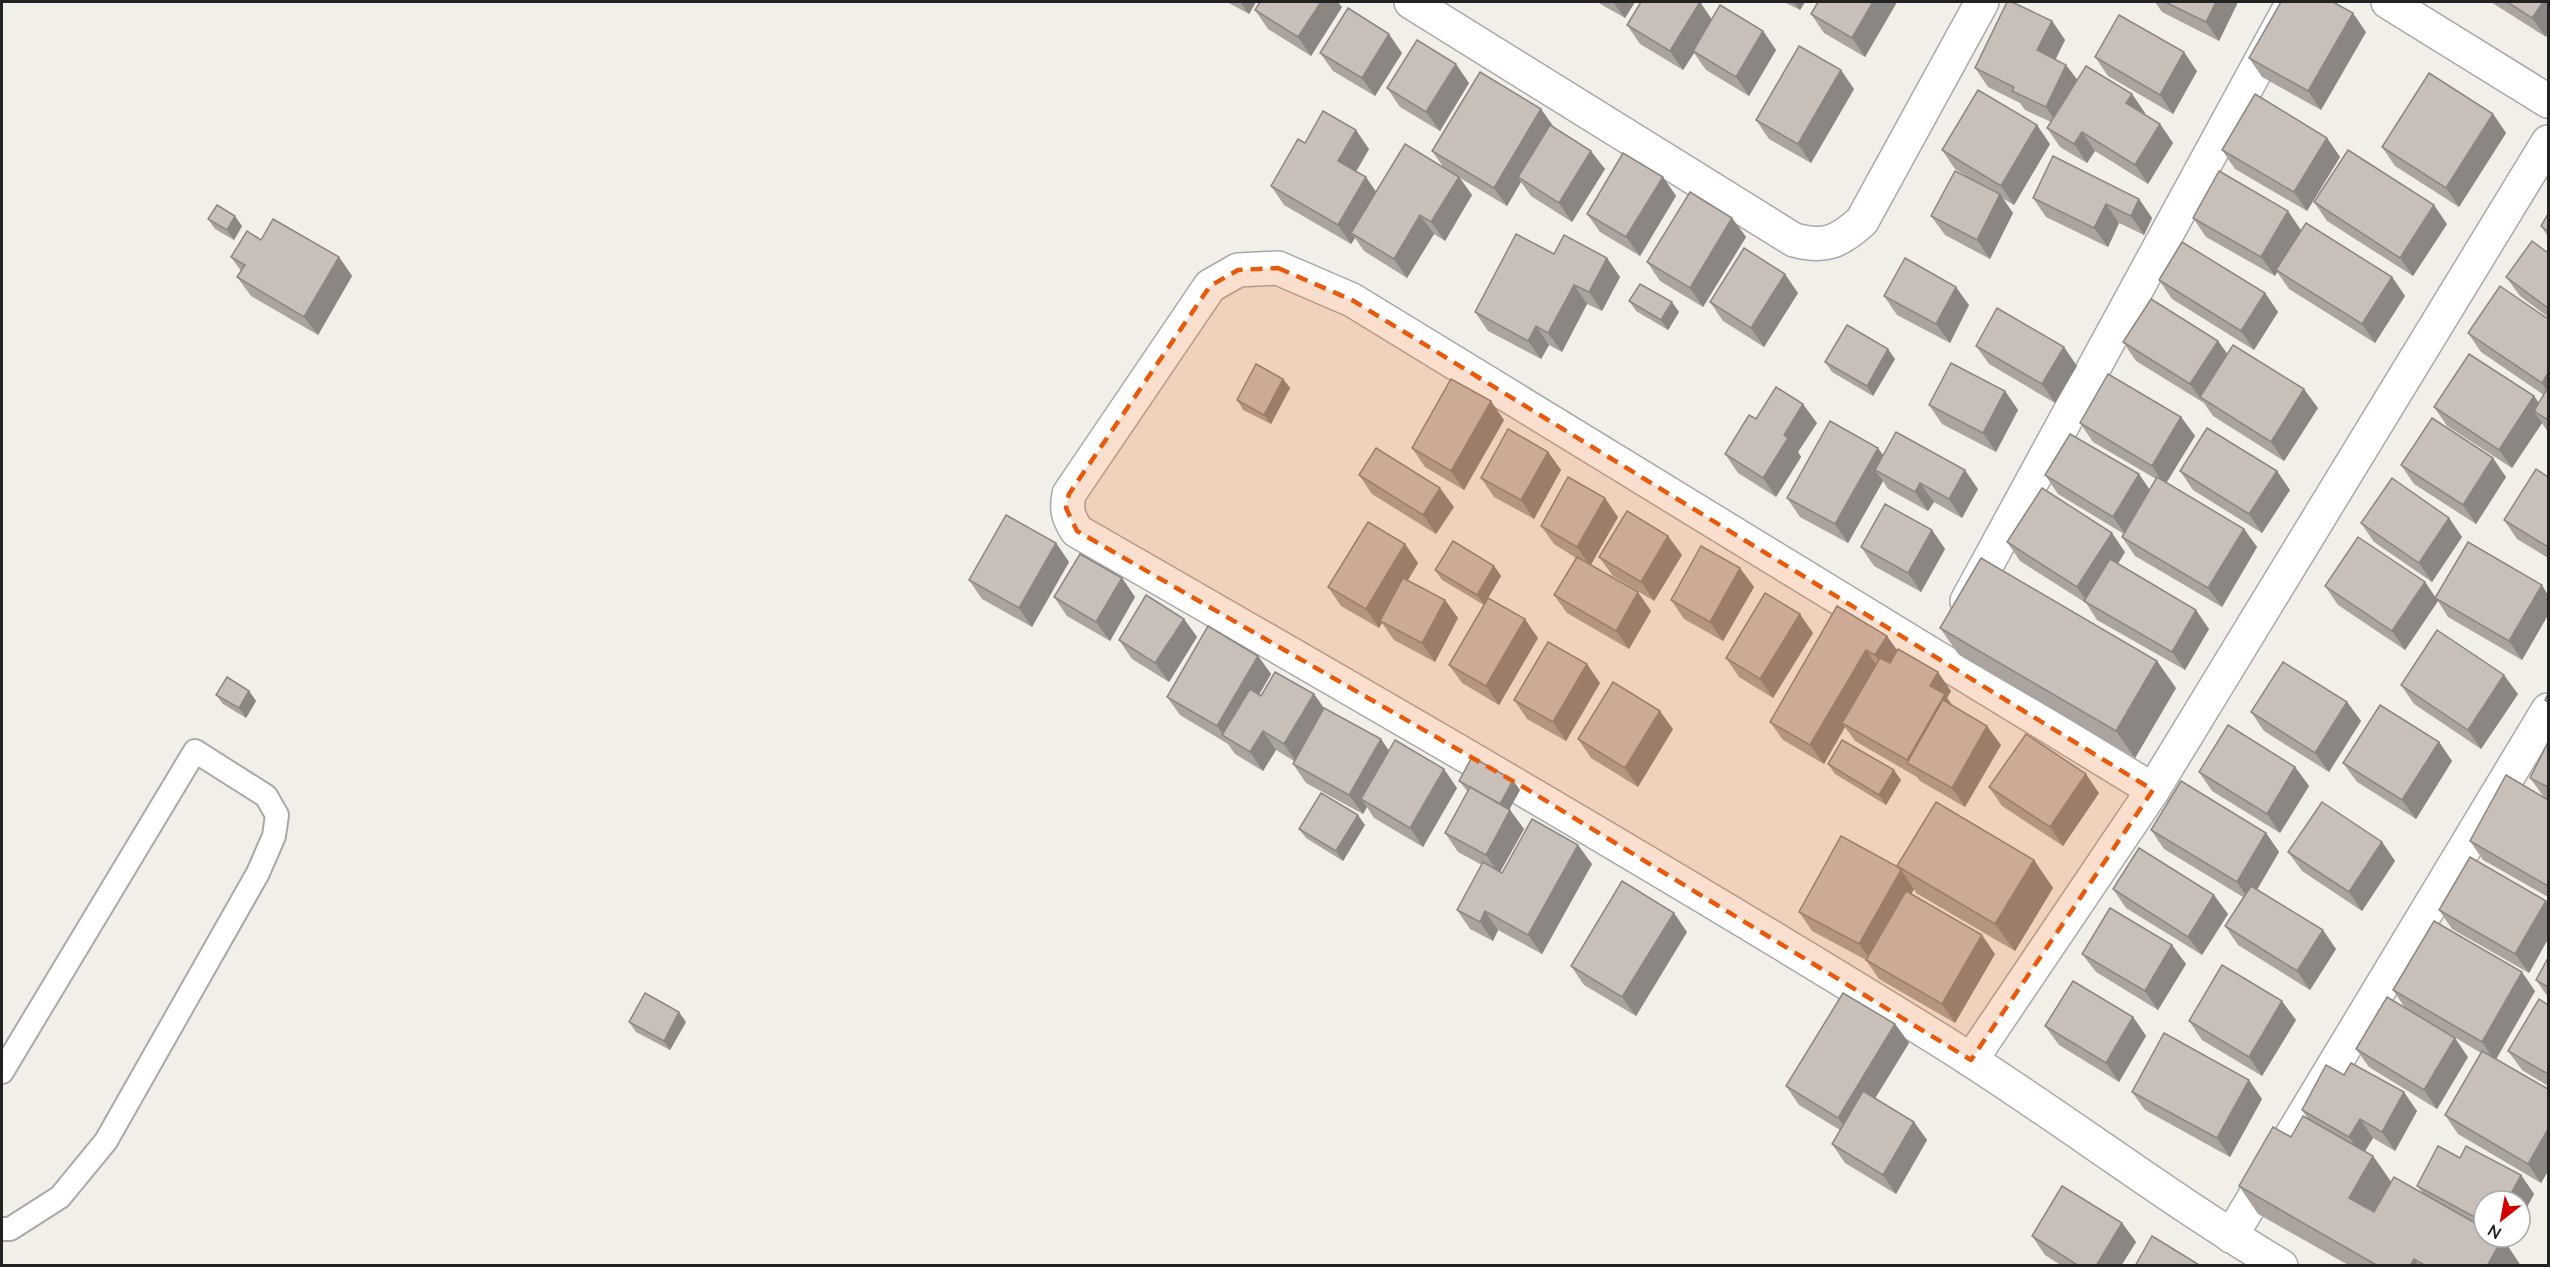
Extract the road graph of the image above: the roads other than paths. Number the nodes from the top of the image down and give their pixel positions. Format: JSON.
{"nodes":[{"id":1,"x":1412,"y":2,"type":"edge"},
{"id":2,"x":1983,"y":2,"type":"edge"},
{"id":3,"x":2293,"y":2,"type":"edge"},
{"id":4,"x":2388,"y":2,"type":"edge"},
{"id":5,"x":2548,"y":101,"type":"edge"},
{"id":6,"x":2548,"y":142,"type":"edge"},
{"id":7,"x":1946,"y":639,"type":"junction"},
{"id":8,"x":2548,"y":710,"type":"edge"},
{"id":9,"x":2153,"y":790,"type":"junction"},
{"id":10,"x":1971,"y":1060,"type":"junction"},
{"id":11,"x":2,"y":1072,"type":"edge"},
{"id":12,"x":2,"y":1229,"type":"edge"},
{"id":13,"x":2231,"y":1236,"type":"junction"},
{"id":14,"x":2281,"y":1266,"type":"edge"}],
"edges":[{"from":1,"to":2,"type":"street"},
{"from":3,"to":7,"type":"street"},
{"from":4,"to":5,"type":"street"},
{"from":6,"to":9,"type":"street"},
{"from":7,"to":9,"type":"street"},
{"from":7,"to":10,"type":"street"},
{"from":8,"to":13,"type":"street"},
{"from":9,"to":10,"type":"street"},
{"from":10,"to":13,"type":"street"},
{"from":11,"to":12,"type":"lane"},
{"from":13,"to":14,"type":"street"}]}
